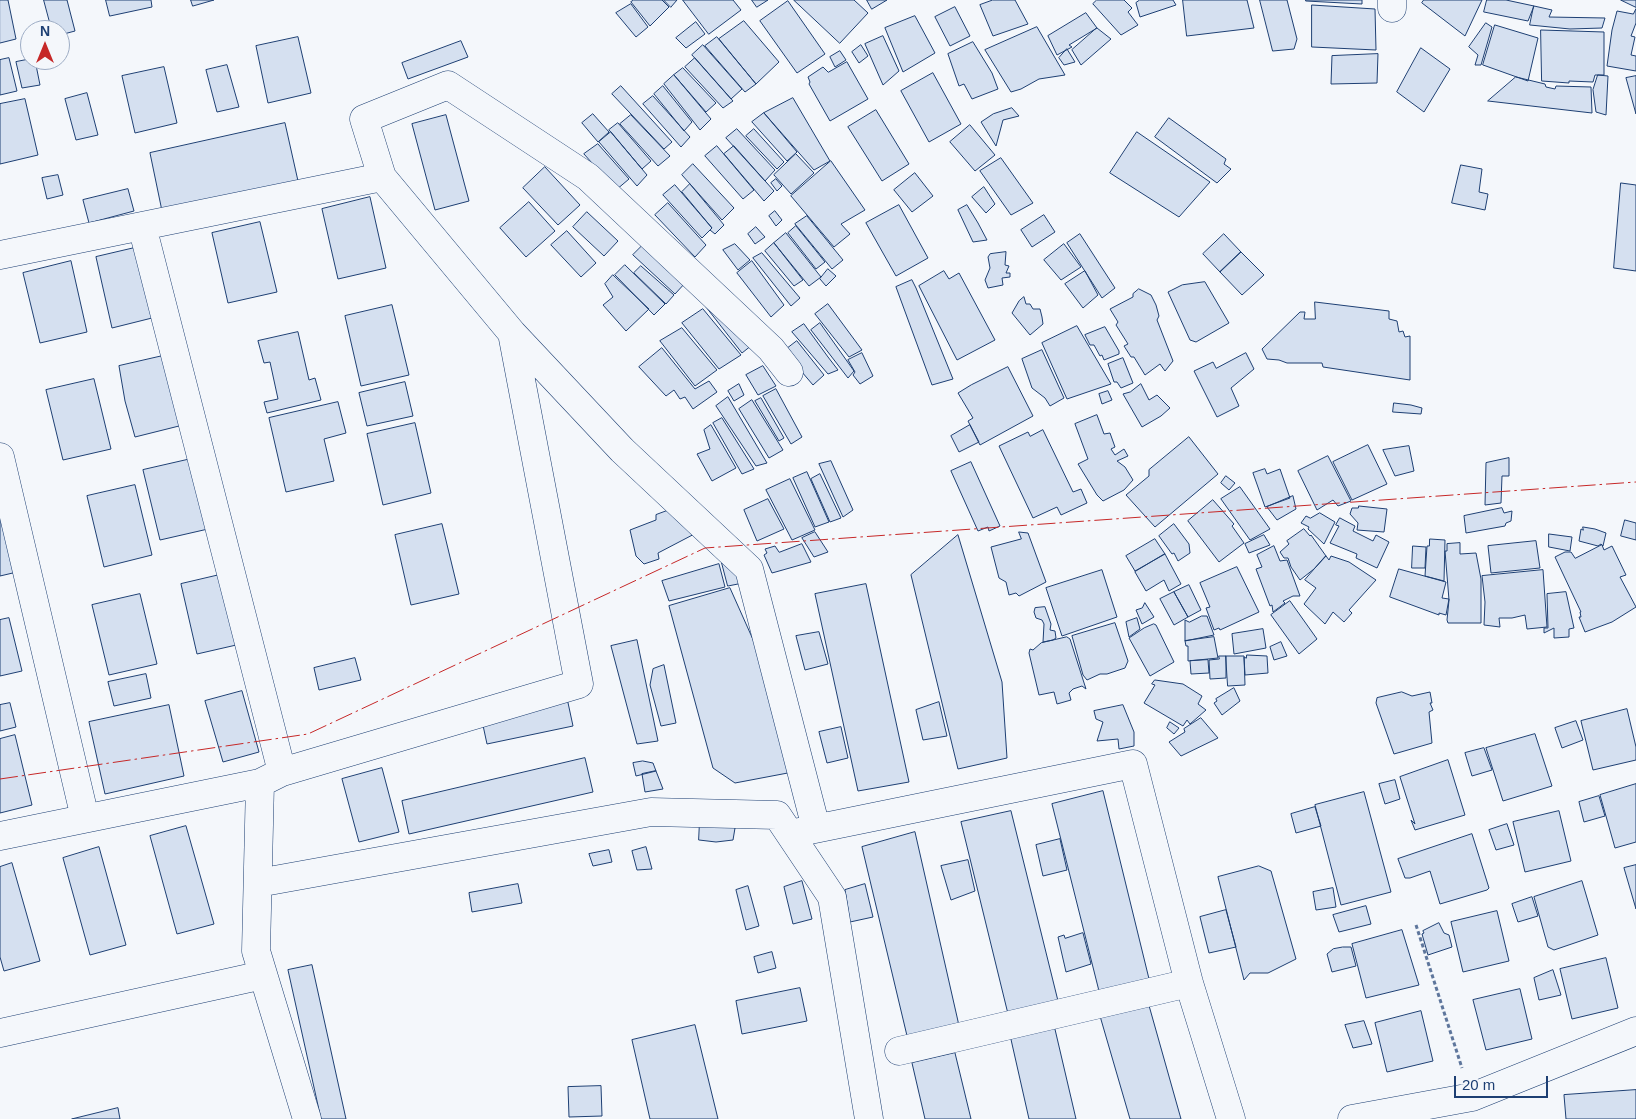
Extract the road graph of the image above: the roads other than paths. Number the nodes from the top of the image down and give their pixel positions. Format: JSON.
{"nodes":[{"id":1,"x":382,"y":177,"type":"junction"},
{"id":2,"x":142,"y":226,"type":"junction"},
{"id":3,"x":0,"y":256,"type":"edge"},
{"id":4,"x":512,"y":333,"type":"junction"},
{"id":5,"x":789,"y":372,"type":"dead end"},
{"id":6,"x":0,"y":457,"type":"edge"},
{"id":7,"x":271,"y":777,"type":"junction"},
{"id":8,"x":85,"y":818,"type":"junction"},
{"id":9,"x":803,"y":831,"type":"junction"},
{"id":10,"x":0,"y":836,"type":"edge"},
{"id":11,"x":258,"y":883,"type":"junction"},
{"id":12,"x":263,"y":975,"type":"junction"},
{"id":13,"x":1189,"y":983,"type":"junction"},
{"id":14,"x":1636,"y":1031,"type":"edge"},
{"id":15,"x":0,"y":1033,"type":"edge"},
{"id":16,"x":899,"y":1051,"type":"dead end"},
{"id":17,"x":307,"y":1119,"type":"edge"},
{"id":18,"x":869,"y":1119,"type":"edge"},
{"id":19,"x":1231,"y":1119,"type":"edge"},
{"id":20,"x":1352,"y":1119,"type":"edge"}],
"edges":[{"from":1,"to":2,"type":"street"},
{"from":1,"to":4,"type":"street"},
{"from":1,"to":5,"type":"street"},
{"from":2,"to":3,"type":"street"},
{"from":2,"to":7,"type":"street"},
{"from":4,"to":7,"type":"street"},
{"from":4,"to":9,"type":"street"},
{"from":6,"to":8,"type":"street"},
{"from":7,"to":8,"type":"street"},
{"from":7,"to":11,"type":"street"},
{"from":8,"to":10,"type":"street"},
{"from":9,"to":11,"type":"street"},
{"from":9,"to":13,"type":"street"},
{"from":9,"to":18,"type":"street"},
{"from":11,"to":12,"type":"street"},
{"from":12,"to":15,"type":"street"},
{"from":12,"to":17,"type":"street"},
{"from":13,"to":16,"type":"street"},
{"from":13,"to":19,"type":"street"},
{"from":14,"to":20,"type":"street"}]}
